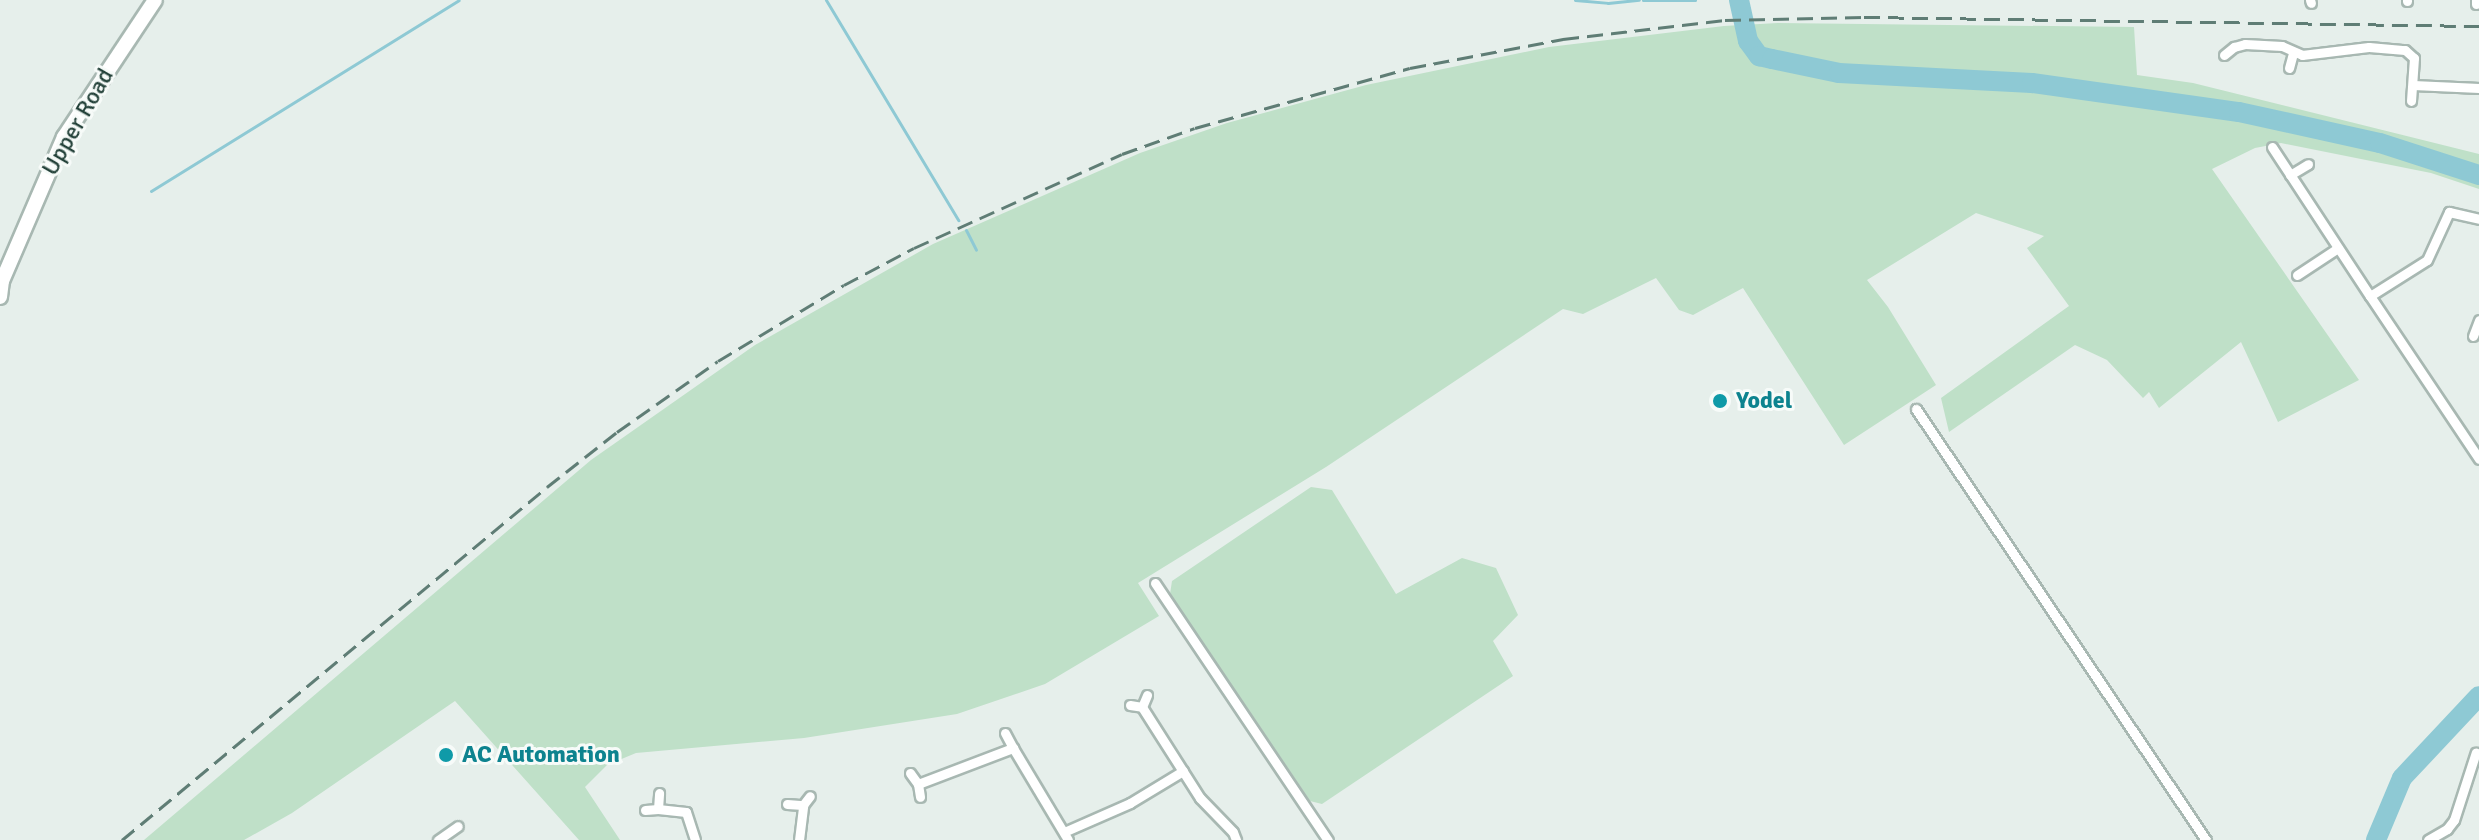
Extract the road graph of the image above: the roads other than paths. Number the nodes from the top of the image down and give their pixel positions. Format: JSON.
{"nodes":[{"id":1,"x":155,"y":0,"type":"edge"},
{"id":2,"x":2293,"y":53,"type":"junction"},
{"id":3,"x":2224,"y":55,"type":"dead end"},
{"id":4,"x":2289,"y":68,"type":"dead end"},
{"id":5,"x":2413,"y":85,"type":"junction"},
{"id":6,"x":2479,"y":88,"type":"edge"},
{"id":7,"x":2411,"y":101,"type":"dead end"},
{"id":8,"x":2272,"y":147,"type":"dead end"},
{"id":9,"x":2308,"y":164,"type":"dead end"},
{"id":10,"x":2290,"y":175,"type":"junction"},
{"id":11,"x":2479,"y":219,"type":"edge"},
{"id":12,"x":2338,"y":248,"type":"junction"},
{"id":13,"x":2297,"y":275,"type":"dead end"},
{"id":14,"x":2370,"y":296,"type":"junction"},
{"id":15,"x":0,"y":297,"type":"edge"},
{"id":16,"x":2479,"y":320,"type":"edge"},
{"id":17,"x":2473,"y":336,"type":"dead end"},
{"id":18,"x":1916,"y":409,"type":"dead end"},
{"id":19,"x":2479,"y":459,"type":"edge"},
{"id":20,"x":1155,"y":583,"type":"dead end"},
{"id":21,"x":1147,"y":695,"type":"dead end"},
{"id":22,"x":1130,"y":705,"type":"dead end"},
{"id":23,"x":1142,"y":707,"type":"junction"},
{"id":24,"x":1005,"y":733,"type":"dead end"},
{"id":25,"x":1013,"y":748,"type":"junction"},
{"id":26,"x":2476,"y":752,"type":"dead end"},
{"id":27,"x":1183,"y":771,"type":"junction"},
{"id":28,"x":910,"y":773,"type":"dead end"},
{"id":29,"x":918,"y":784,"type":"junction"},
{"id":30,"x":659,"y":793,"type":"dead end"},
{"id":31,"x":920,"y":797,"type":"dead end"},
{"id":32,"x":787,"y":804,"type":"dead end"},
{"id":33,"x":658,"y":809,"type":"junction"},
{"id":34,"x":645,"y":810,"type":"dead end"},
{"id":35,"x":458,"y":826,"type":"dead end"},
{"id":36,"x":1066,"y":836,"type":"edge"},
{"id":37,"x":438,"y":840,"type":"edge"},
{"id":38,"x":695,"y":840,"type":"edge"},
{"id":39,"x":799,"y":840,"type":"edge"},
{"id":40,"x":1236,"y":840,"type":"edge"},
{"id":41,"x":1328,"y":840,"type":"edge"},
{"id":42,"x":2206,"y":840,"type":"edge"},
{"id":43,"x":2428,"y":840,"type":"edge"}],
"edges":[{"from":1,"to":15,"type":"main road","name":"Upper Road"},
{"from":2,"to":3,"type":"street"},
{"from":2,"to":4,"type":"street"},
{"from":2,"to":5,"type":"street"},
{"from":5,"to":6,"type":"street"},
{"from":5,"to":7,"type":"street"},
{"from":8,"to":10,"type":"street"},
{"from":9,"to":10,"type":"street"},
{"from":10,"to":12,"type":"street"},
{"from":11,"to":14,"type":"street"},
{"from":12,"to":13,"type":"street"},
{"from":12,"to":14,"type":"street"},
{"from":14,"to":19,"type":"street"},
{"from":16,"to":17,"type":"street"},
{"from":18,"to":42,"type":"street"},
{"from":20,"to":41,"type":"street"},
{"from":21,"to":23,"type":"street"},
{"from":22,"to":23,"type":"street"},
{"from":23,"to":27,"type":"street"},
{"from":24,"to":25,"type":"street"},
{"from":25,"to":29,"type":"street"},
{"from":25,"to":36,"type":"street"},
{"from":26,"to":43,"type":"street"},
{"from":27,"to":36,"type":"street"},
{"from":27,"to":40,"type":"street"},
{"from":28,"to":29,"type":"street"},
{"from":29,"to":31,"type":"street"},
{"from":30,"to":33,"type":"street"},
{"from":32,"to":39,"type":"street"},
{"from":33,"to":34,"type":"street"},
{"from":33,"to":38,"type":"street"},
{"from":35,"to":37,"type":"street"}]}
